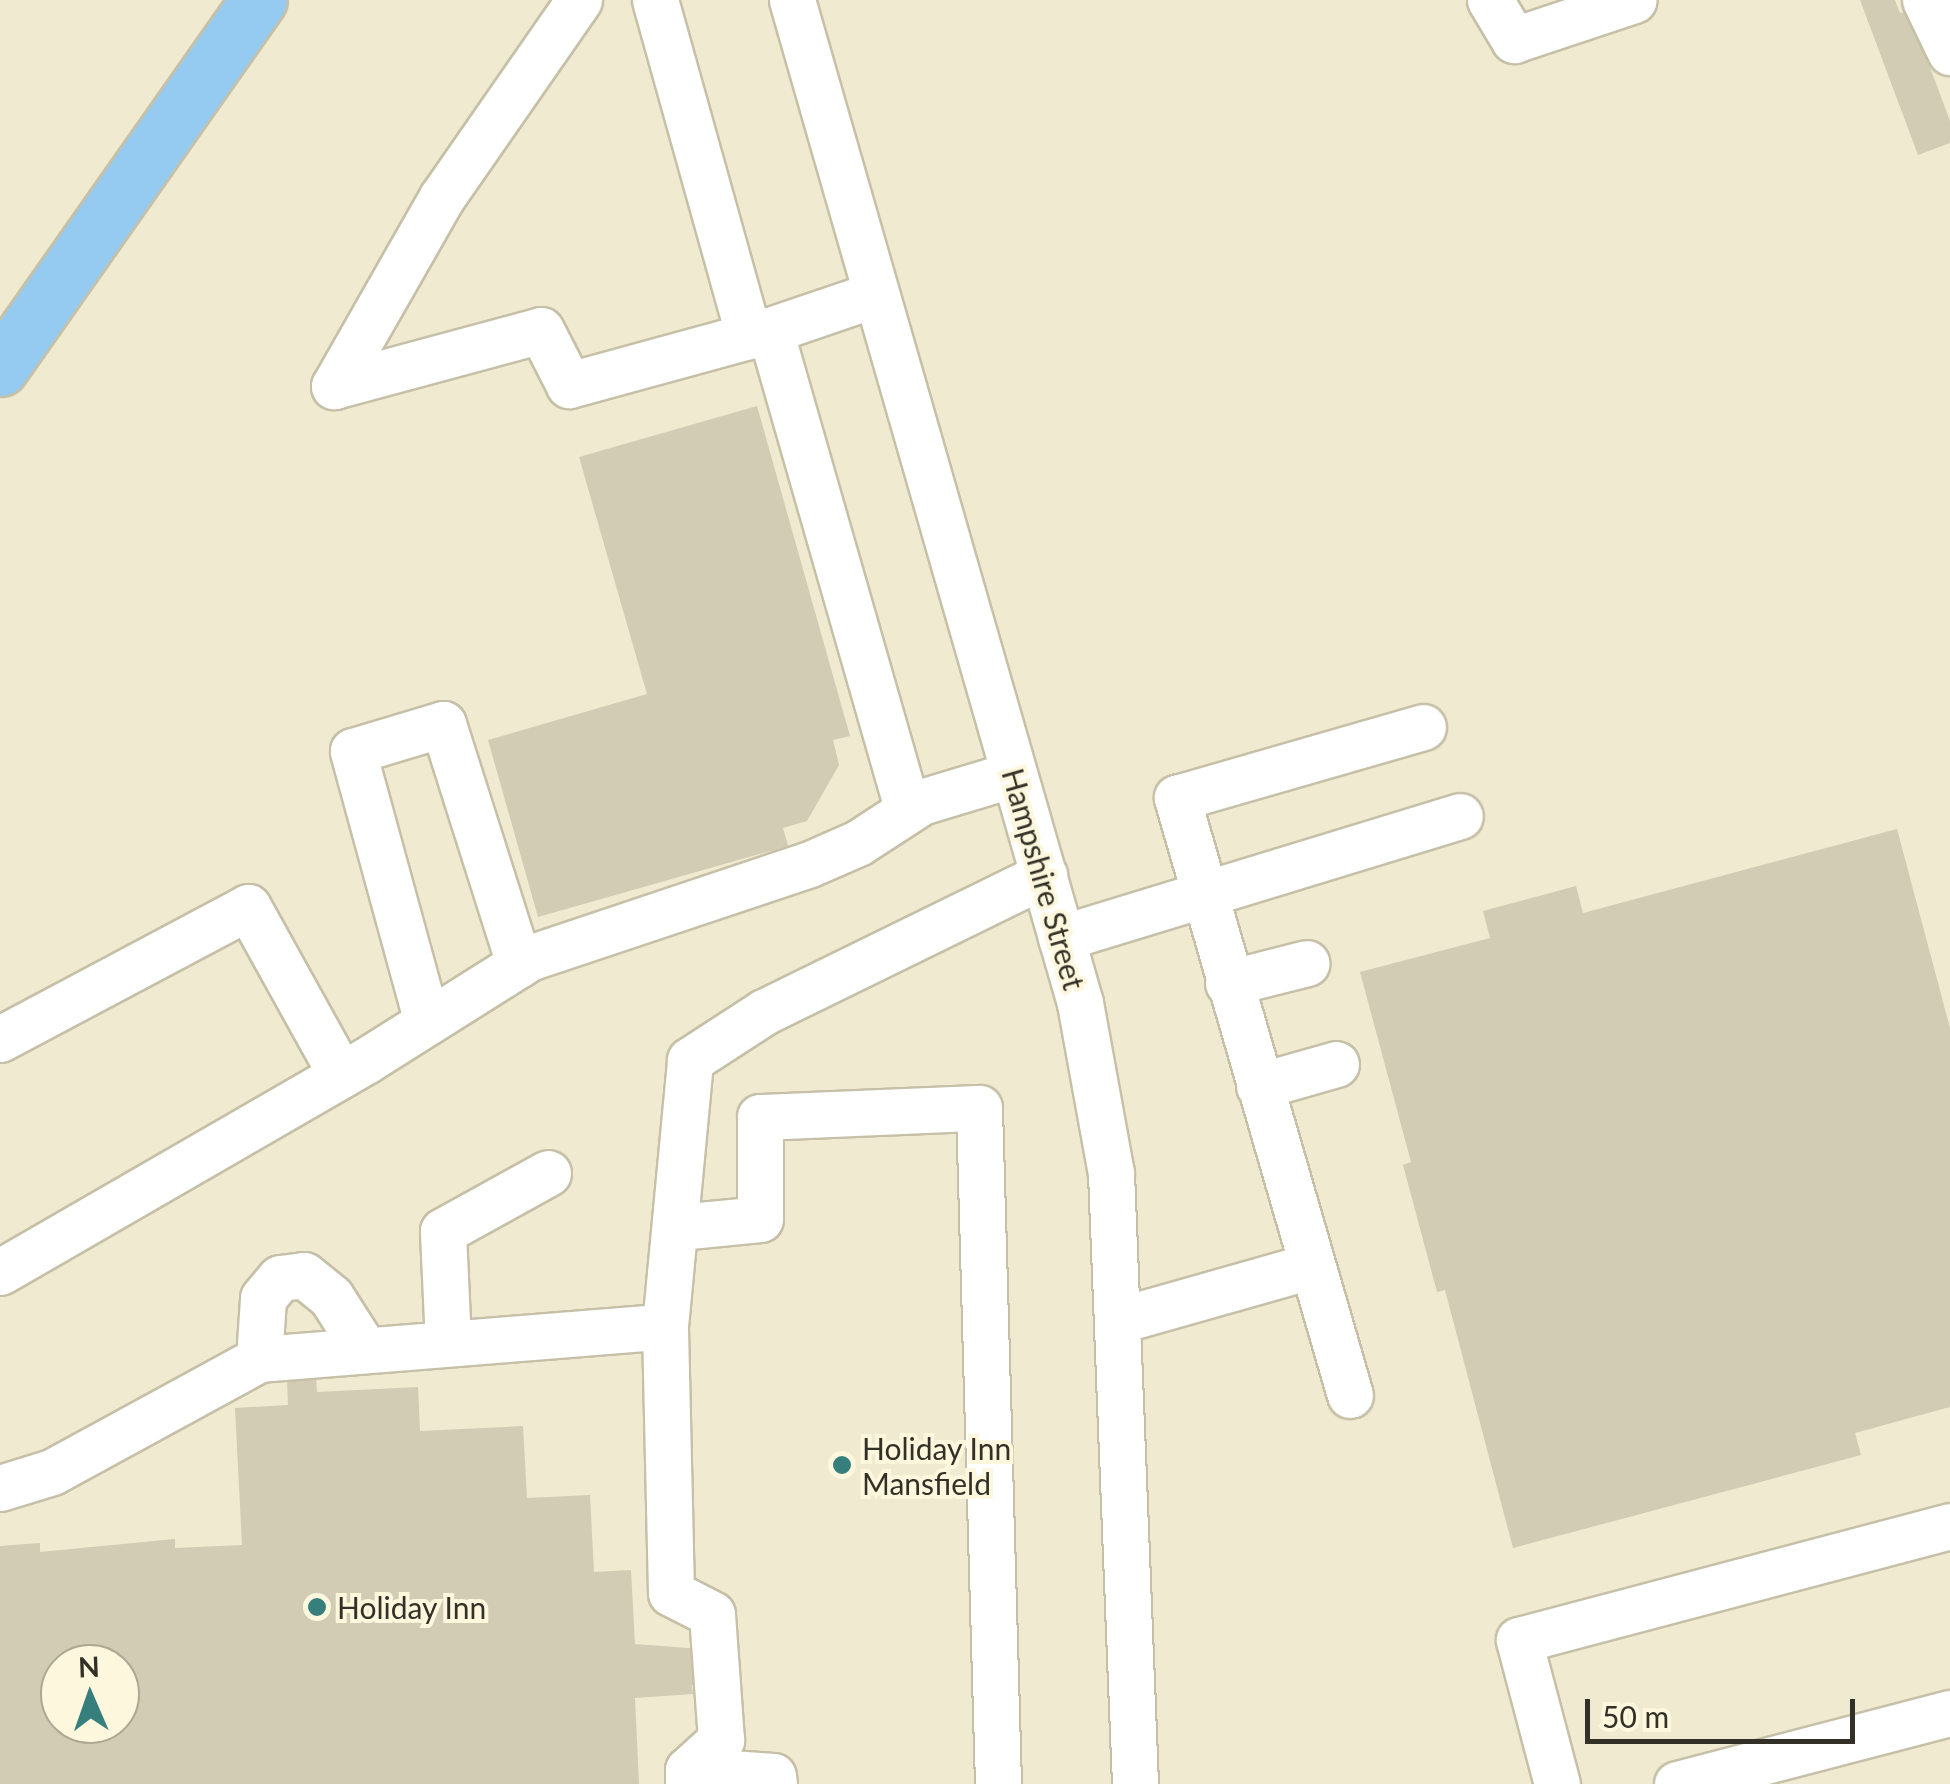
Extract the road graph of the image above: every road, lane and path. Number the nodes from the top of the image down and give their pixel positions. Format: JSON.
{"nodes":[{"id":1,"x":579,"y":0,"type":"edge"},
{"id":2,"x":655,"y":0,"type":"edge"},
{"id":3,"x":792,"y":0,"type":"edge"},
{"id":4,"x":1490,"y":0,"type":"edge"},
{"id":5,"x":1634,"y":0,"type":"edge"},
{"id":6,"x":1924,"y":0,"type":"edge"},
{"id":7,"x":258,"y":2,"type":"edge"},
{"id":8,"x":1950,"y":52,"type":"edge"},
{"id":9,"x":876,"y":294,"type":"junction"},
{"id":10,"x":760,"y":333,"type":"junction"},
{"id":11,"x":0,"y":368,"type":"edge"},
{"id":12,"x":1423,"y":727,"type":"dead end"},
{"id":13,"x":1014,"y":774,"type":"junction"},
{"id":14,"x":908,"y":810,"type":"junction"},
{"id":15,"x":1460,"y":816,"type":"dead end"},
{"id":16,"x":1044,"y":875,"type":"junction"},
{"id":17,"x":1204,"y":889,"type":"junction"},
{"id":18,"x":1061,"y":938,"type":"junction"},
{"id":19,"x":1307,"y":963,"type":"dead end"},
{"id":20,"x":519,"y":964,"type":"junction"},
{"id":21,"x":1228,"y":983,"type":"junction"},
{"id":22,"x":427,"y":1022,"type":"junction"},
{"id":23,"x":0,"y":1039,"type":"edge"},
{"id":24,"x":1336,"y":1064,"type":"dead end"},
{"id":25,"x":340,"y":1076,"type":"junction"},
{"id":26,"x":1260,"y":1086,"type":"junction"},
{"id":27,"x":548,"y":1173,"type":"dead end"},
{"id":28,"x":679,"y":1227,"type":"junction"},
{"id":29,"x":1311,"y":1266,"type":"junction"},
{"id":30,"x":0,"y":1272,"type":"edge"},
{"id":31,"x":1120,"y":1320,"type":"junction"},
{"id":32,"x":665,"y":1326,"type":"junction"},
{"id":33,"x":448,"y":1343,"type":"junction"},
{"id":34,"x":365,"y":1350,"type":"junction"},
{"id":35,"x":259,"y":1359,"type":"junction"},
{"id":36,"x":1350,"y":1394,"type":"dead end"},
{"id":37,"x":0,"y":1488,"type":"edge"},
{"id":38,"x":1950,"y":1526,"type":"edge"},
{"id":39,"x":1950,"y":1713,"type":"edge"},
{"id":40,"x":1820,"y":1766,"type":"edge"},
{"id":41,"x":688,"y":1777,"type":"edge"},
{"id":42,"x":774,"y":1784,"type":"edge"},
{"id":43,"x":998,"y":1784,"type":"edge"},
{"id":44,"x":1135,"y":1784,"type":"edge"},
{"id":45,"x":1557,"y":1784,"type":"edge"},
{"id":46,"x":1677,"y":1784,"type":"edge"}],
"edges":[{"from":1,"to":10,"type":"street"},
{"from":2,"to":10,"type":"street"},
{"from":3,"to":9,"type":"street","name":"Hampshire Street"},
{"from":4,"to":5,"type":"street"},
{"from":6,"to":8,"type":"street"},
{"from":7,"to":11,"type":"highway"},
{"from":9,"to":10,"type":"street"},
{"from":9,"to":13,"type":"street","name":"Hampshire Street"},
{"from":10,"to":14,"type":"street"},
{"from":12,"to":17,"type":"street"},
{"from":13,"to":14,"type":"street"},
{"from":13,"to":16,"type":"street","name":"Hampshire Street"},
{"from":14,"to":20,"type":"street"},
{"from":15,"to":17,"type":"street"},
{"from":16,"to":18,"type":"street","name":"Hampshire Street"},
{"from":16,"to":28,"type":"street"},
{"from":17,"to":18,"type":"street"},
{"from":17,"to":21,"type":"street"},
{"from":18,"to":31,"type":"street","name":"Hampshire Street"},
{"from":19,"to":21,"type":"street"},
{"from":20,"to":22,"type":"street"},
{"from":20,"to":22,"type":"street"},
{"from":21,"to":26,"type":"street"},
{"from":22,"to":25,"type":"street"},
{"from":23,"to":25,"type":"street"},
{"from":24,"to":26,"type":"street"},
{"from":25,"to":30,"type":"street"},
{"from":26,"to":29,"type":"street"},
{"from":27,"to":33,"type":"street"},
{"from":28,"to":32,"type":"street"},
{"from":28,"to":43,"type":"street"},
{"from":29,"to":31,"type":"street"},
{"from":29,"to":36,"type":"street"},
{"from":31,"to":44,"type":"street","name":"Hampshire Street"},
{"from":32,"to":33,"type":"street"},
{"from":32,"to":41,"type":"street"},
{"from":33,"to":34,"type":"street"},
{"from":34,"to":35,"type":"street"},
{"from":34,"to":35,"type":"street"},
{"from":35,"to":37,"type":"street"},
{"from":38,"to":45,"type":"street"},
{"from":39,"to":40,"type":"street"},
{"from":40,"to":46,"type":"street"},
{"from":41,"to":42,"type":"street"}]}
